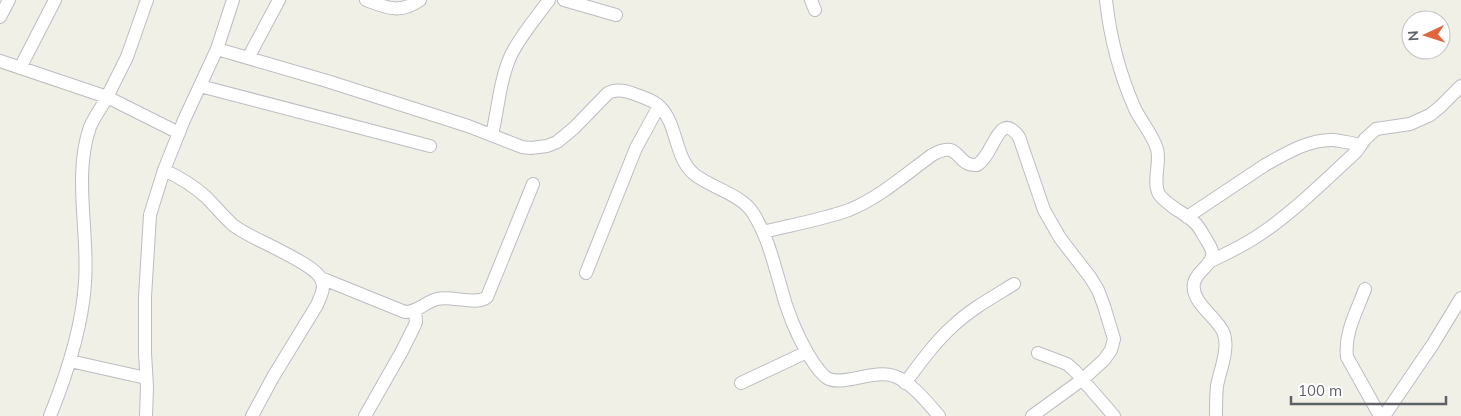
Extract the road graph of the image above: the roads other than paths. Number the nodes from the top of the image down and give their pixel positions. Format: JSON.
{"nodes":[{"id":1,"x":8,"y":0,"type":"edge"},
{"id":2,"x":55,"y":0,"type":"edge"},
{"id":3,"x":147,"y":0,"type":"edge"},
{"id":4,"x":232,"y":0,"type":"edge"},
{"id":5,"x":279,"y":0,"type":"edge"},
{"id":6,"x":366,"y":0,"type":"edge"},
{"id":7,"x":420,"y":0,"type":"edge"},
{"id":8,"x":549,"y":0,"type":"edge"},
{"id":9,"x":564,"y":0,"type":"edge"},
{"id":10,"x":1106,"y":0,"type":"edge"},
{"id":11,"x":0,"y":16,"type":"edge"},
{"id":12,"x":616,"y":16,"type":"dead end"},
{"id":13,"x":217,"y":49,"type":"junction"},
{"id":14,"x":248,"y":58,"type":"junction"},
{"id":15,"x":0,"y":62,"type":"edge"},
{"id":16,"x":20,"y":68,"type":"junction"},
{"id":17,"x":200,"y":86,"type":"junction"},
{"id":18,"x":1461,"y":86,"type":"edge"},
{"id":19,"x":107,"y":97,"type":"junction"},
{"id":20,"x":660,"y":106,"type":"junction"},
{"id":21,"x":179,"y":133,"type":"junction"},
{"id":22,"x":492,"y":135,"type":"junction"},
{"id":23,"x":1360,"y":145,"type":"junction"},
{"id":24,"x":430,"y":146,"type":"dead end"},
{"id":25,"x":164,"y":170,"type":"junction"},
{"id":26,"x":533,"y":184,"type":"dead end"},
{"id":27,"x":1187,"y":217,"type":"junction"},
{"id":28,"x":763,"y":232,"type":"junction"},
{"id":29,"x":1209,"y":262,"type":"junction"},
{"id":30,"x":586,"y":273,"type":"dead end"},
{"id":31,"x":321,"y":278,"type":"junction"},
{"id":32,"x":1014,"y":284,"type":"dead end"},
{"id":33,"x":1365,"y":290,"type":"dead end"},
{"id":34,"x":1461,"y":298,"type":"edge"},
{"id":35,"x":415,"y":310,"type":"junction"},
{"id":36,"x":807,"y":352,"type":"junction"},
{"id":37,"x":1038,"y":353,"type":"dead end"},
{"id":38,"x":70,"y":361,"type":"junction"},
{"id":39,"x":146,"y":378,"type":"junction"},
{"id":40,"x":1083,"y":379,"type":"junction"},
{"id":41,"x":741,"y":383,"type":"dead end"},
{"id":42,"x":906,"y":383,"type":"junction"},
{"id":43,"x":50,"y":416,"type":"edge"},
{"id":44,"x":146,"y":416,"type":"edge"},
{"id":45,"x":252,"y":416,"type":"edge"},
{"id":46,"x":365,"y":416,"type":"edge"},
{"id":47,"x":939,"y":416,"type":"edge"},
{"id":48,"x":1032,"y":416,"type":"edge"},
{"id":49,"x":1114,"y":416,"type":"edge"},
{"id":50,"x":1216,"y":416,"type":"edge"},
{"id":51,"x":1380,"y":416,"type":"edge"},
{"id":52,"x":1384,"y":416,"type":"edge"}],
"edges":[{"from":1,"to":11,"type":"street"},
{"from":2,"to":16,"type":"street"},
{"from":3,"to":19,"type":"street"},
{"from":4,"to":13,"type":"street"},
{"from":5,"to":14,"type":"street"},
{"from":6,"to":7,"type":"street"},
{"from":8,"to":22,"type":"street"},
{"from":9,"to":12,"type":"street"},
{"from":10,"to":27,"type":"street"},
{"from":13,"to":14,"type":"street"},
{"from":13,"to":17,"type":"street"},
{"from":14,"to":22,"type":"street"},
{"from":15,"to":16,"type":"street"},
{"from":16,"to":19,"type":"street"},
{"from":17,"to":21,"type":"street"},
{"from":17,"to":24,"type":"street"},
{"from":18,"to":23,"type":"street"},
{"from":19,"to":21,"type":"street"},
{"from":19,"to":38,"type":"street"},
{"from":20,"to":22,"type":"street"},
{"from":20,"to":28,"type":"street"},
{"from":20,"to":30,"type":"street"},
{"from":21,"to":25,"type":"street"},
{"from":23,"to":27,"type":"street"},
{"from":23,"to":29,"type":"street"},
{"from":25,"to":31,"type":"street"},
{"from":25,"to":39,"type":"street"},
{"from":26,"to":35,"type":"street"},
{"from":27,"to":29,"type":"street"},
{"from":28,"to":36,"type":"street"},
{"from":28,"to":40,"type":"street"},
{"from":29,"to":50,"type":"street"},
{"from":31,"to":35,"type":"street"},
{"from":31,"to":45,"type":"street"},
{"from":32,"to":42,"type":"street"},
{"from":33,"to":51,"type":"street"},
{"from":34,"to":52,"type":"street"},
{"from":35,"to":46,"type":"street"},
{"from":36,"to":41,"type":"street"},
{"from":36,"to":42,"type":"street"},
{"from":37,"to":40,"type":"street"},
{"from":38,"to":39,"type":"street"},
{"from":38,"to":43,"type":"street"},
{"from":39,"to":44,"type":"street"},
{"from":40,"to":48,"type":"street"},
{"from":40,"to":49,"type":"street"},
{"from":42,"to":47,"type":"street"}]}
